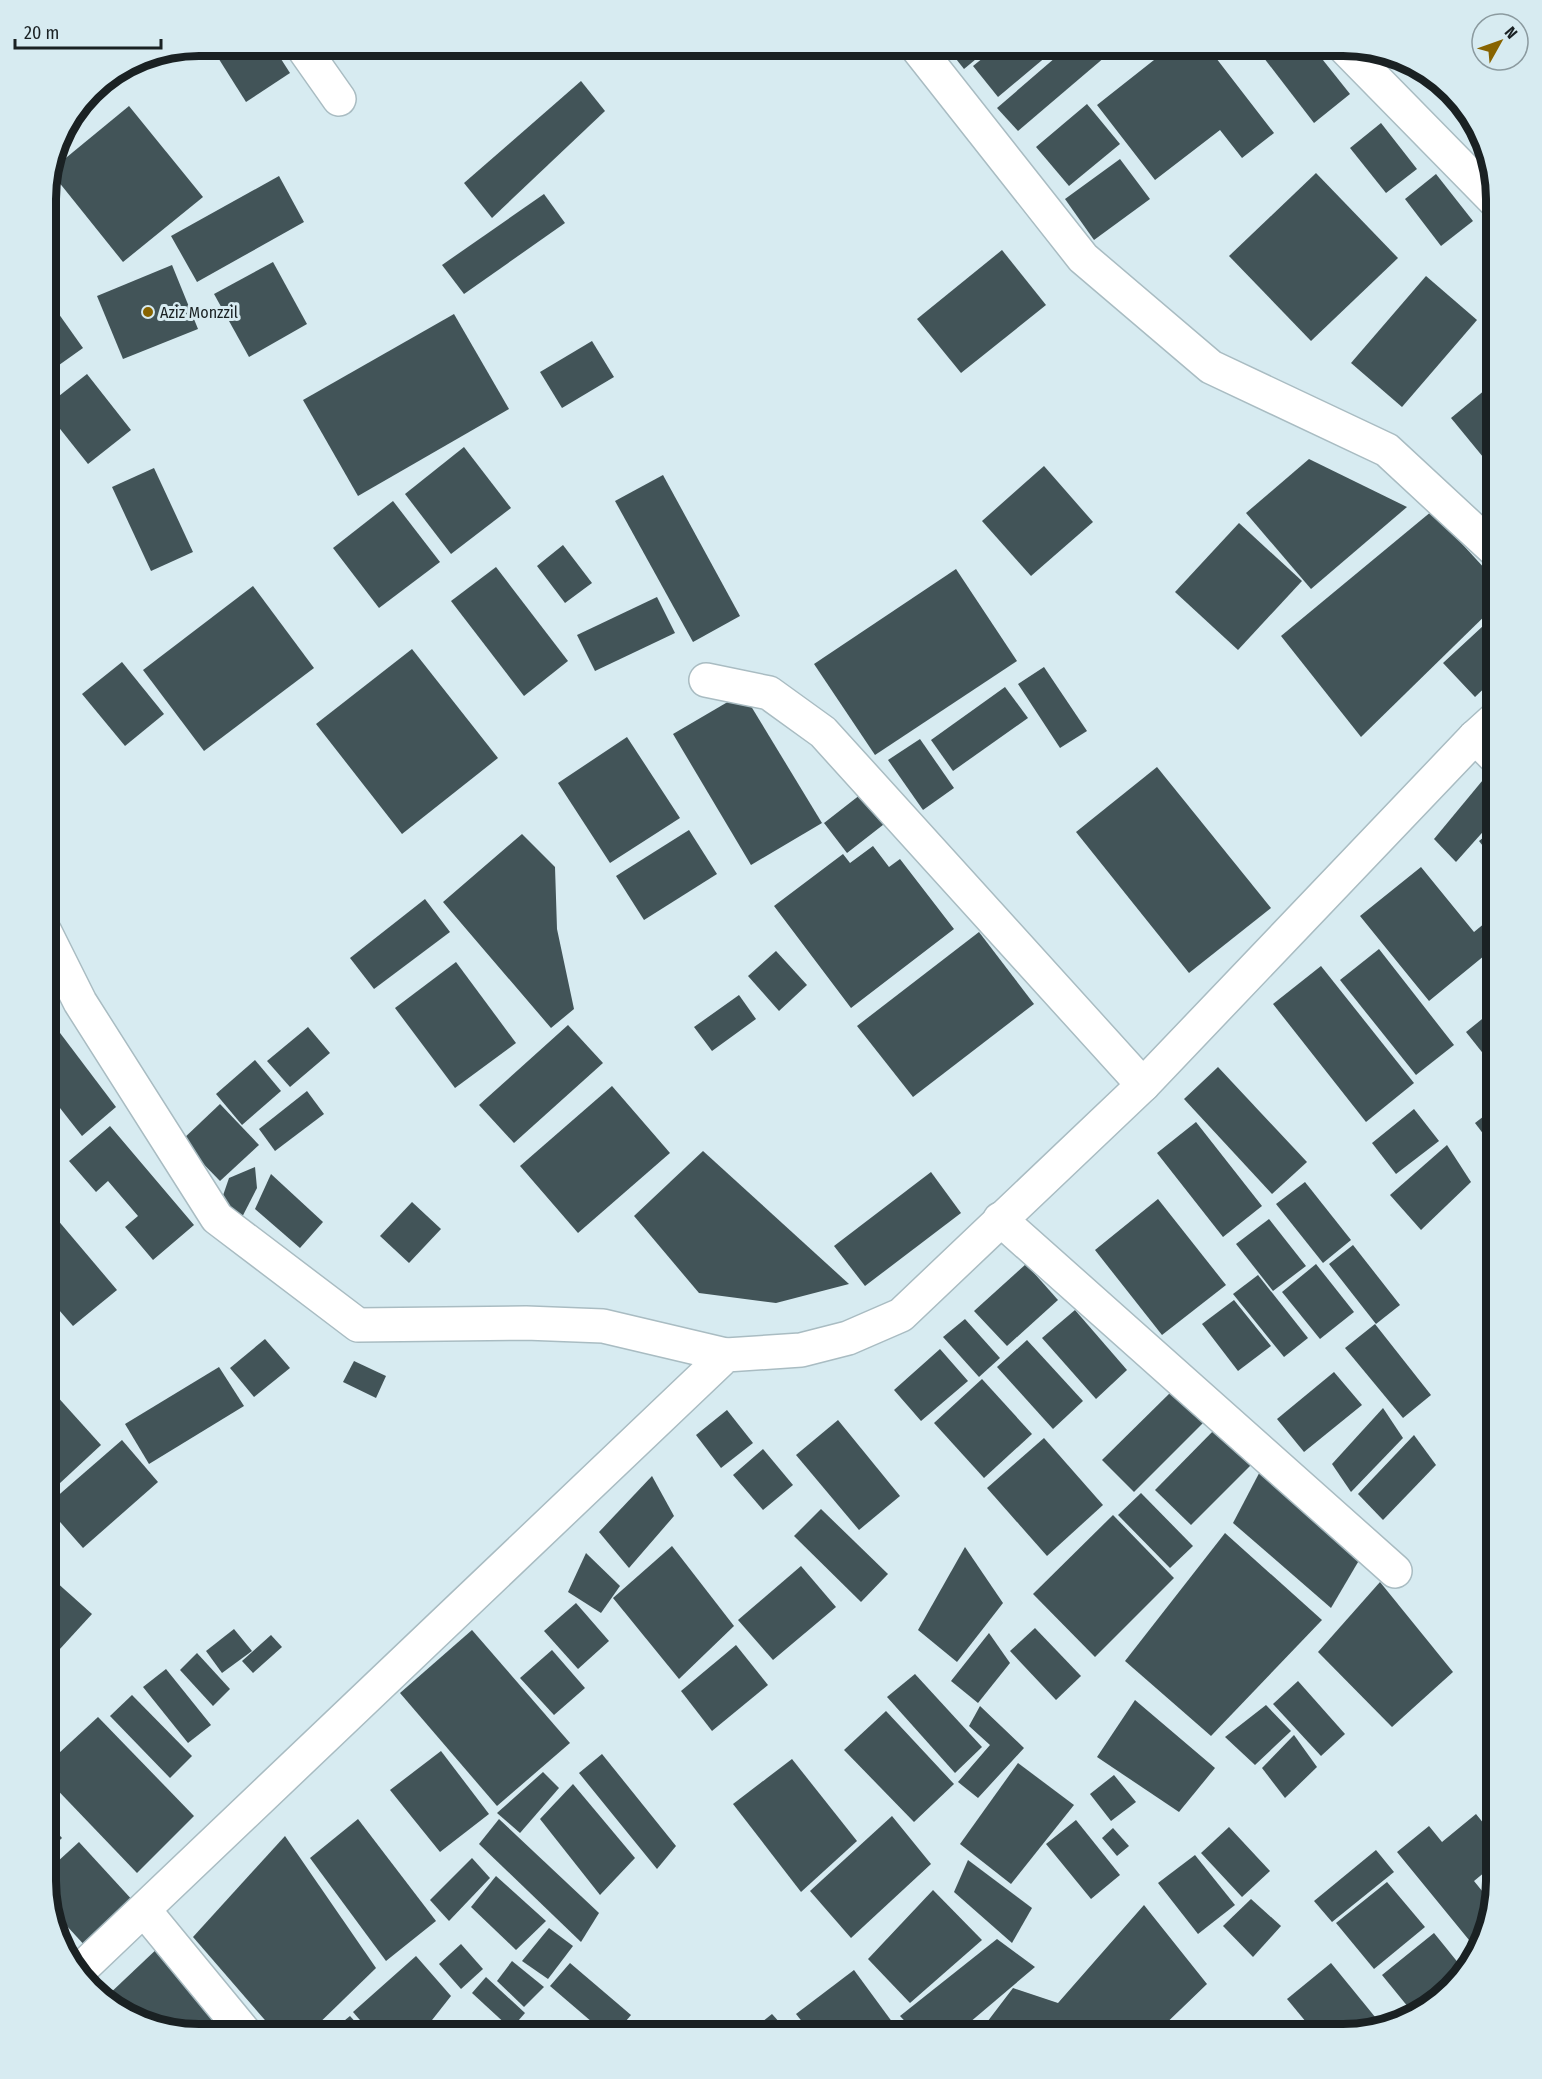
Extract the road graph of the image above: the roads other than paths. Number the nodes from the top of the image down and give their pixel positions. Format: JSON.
{"nodes":[{"id":1,"x":309,"y":56,"type":"edge"},
{"id":2,"x":924,"y":56,"type":"edge"},
{"id":3,"x":1353,"y":56,"type":"edge"},
{"id":4,"x":339,"y":99,"type":"dead end"},
{"id":5,"x":1486,"y":191,"type":"edge"},
{"id":6,"x":1486,"y":542,"type":"edge"},
{"id":7,"x":706,"y":680,"type":"dead end"},
{"id":8,"x":1486,"y":742,"type":"edge"},
{"id":9,"x":56,"y":958,"type":"edge"},
{"id":10,"x":1143,"y":1085,"type":"junction"},
{"id":11,"x":1000,"y":1219,"type":"junction"},
{"id":12,"x":726,"y":1355,"type":"junction"},
{"id":13,"x":1395,"y":1571,"type":"dead end"},
{"id":14,"x":144,"y":1911,"type":"junction"},
{"id":15,"x":84,"y":1966,"type":"edge"},
{"id":16,"x":238,"y":2024,"type":"edge"}],
"edges":[{"from":1,"to":4,"type":"street"},
{"from":2,"to":6,"type":"street"},
{"from":3,"to":5,"type":"street"},
{"from":7,"to":10,"type":"street"},
{"from":8,"to":10,"type":"street"},
{"from":9,"to":12,"type":"street"},
{"from":10,"to":11,"type":"street"},
{"from":11,"to":12,"type":"street"},
{"from":11,"to":13,"type":"street"},
{"from":12,"to":14,"type":"street"},
{"from":14,"to":15,"type":"street"},
{"from":14,"to":16,"type":"street"}]}
